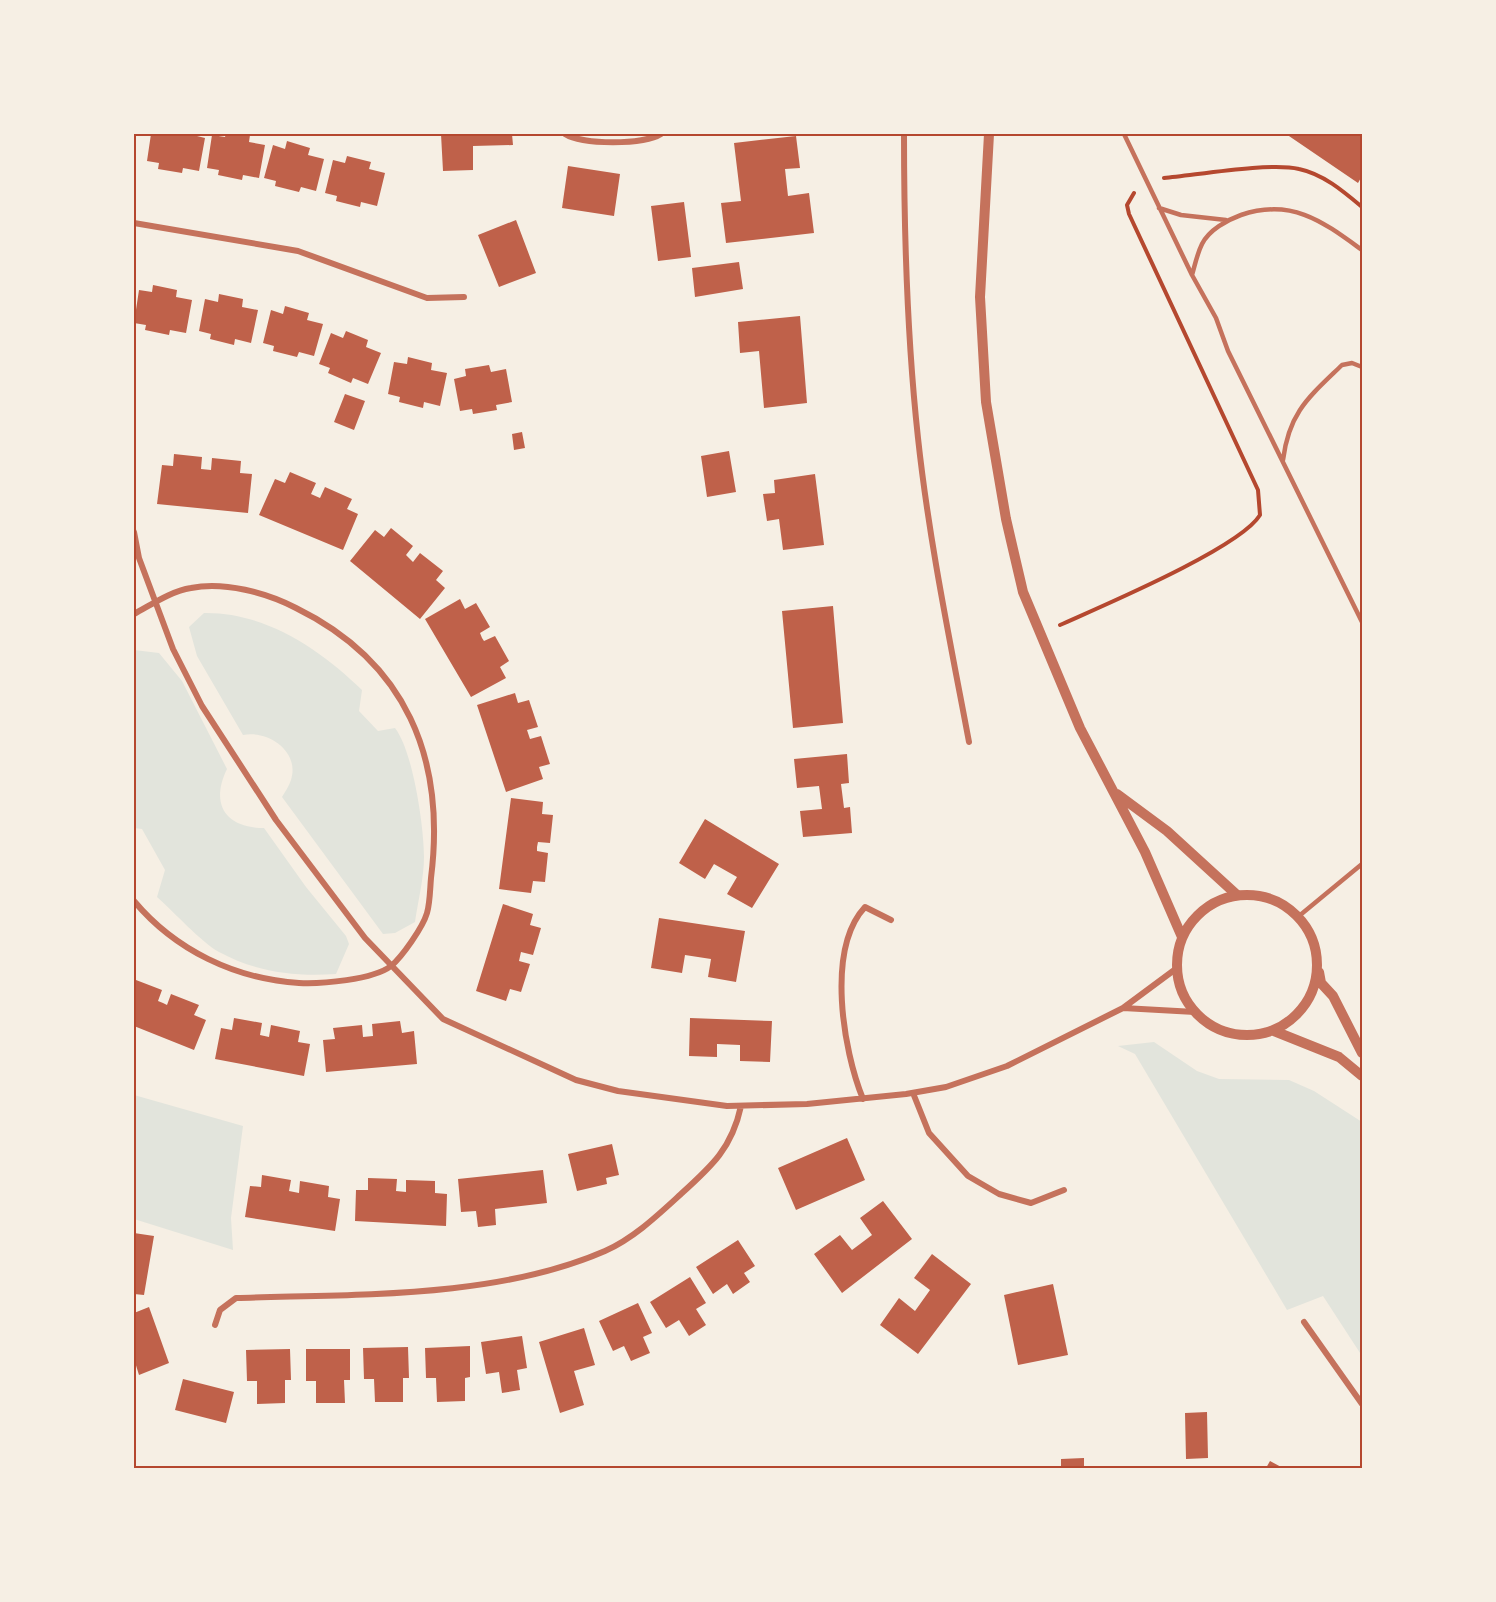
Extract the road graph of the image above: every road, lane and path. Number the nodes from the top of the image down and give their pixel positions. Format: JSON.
{"nodes":[{"id":1,"x":565,"y":134,"type":"edge"},
{"id":2,"x":661,"y":134,"type":"edge"},
{"id":3,"x":904,"y":134,"type":"edge"},
{"id":4,"x":989,"y":134,"type":"edge"},
{"id":5,"x":1124,"y":134,"type":"edge"},
{"id":6,"x":1148,"y":185,"type":"junction"},
{"id":7,"x":1362,"y":207,"type":"edge"},
{"id":8,"x":1159,"y":208,"type":"junction"},
{"id":9,"x":1226,"y":220,"type":"junction"},
{"id":10,"x":134,"y":223,"type":"edge"},
{"id":11,"x":1362,"y":250,"type":"edge"},
{"id":12,"x":1192,"y":275,"type":"junction"},
{"id":13,"x":464,"y":297,"type":"dead end"},
{"id":14,"x":1362,"y":367,"type":"edge"},
{"id":15,"x":1282,"y":460,"type":"junction"},
{"id":16,"x":134,"y":532,"type":"edge"},
{"id":17,"x":155,"y":603,"type":"junction"},
{"id":18,"x":134,"y":614,"type":"edge"},
{"id":19,"x":1362,"y":622,"type":"edge"},
{"id":20,"x":1041,"y":635,"type":"junction"},
{"id":21,"x":969,"y":742,"type":"dead end"},
{"id":22,"x":1114,"y":792,"type":"junction"},
{"id":23,"x":1362,"y":864,"type":"edge"},
{"id":24,"x":1237,"y":895,"type":"junction"},
{"id":25,"x":134,"y":901,"type":"edge"},
{"id":26,"x":1299,"y":916,"type":"junction"},
{"id":27,"x":891,"y":920,"type":"dead end"},
{"id":28,"x":1182,"y":937,"type":"junction"},
{"id":29,"x":391,"y":966,"type":"junction"},
{"id":30,"x":1177,"y":968,"type":"junction"},
{"id":31,"x":1318,"y":969,"type":"junction"},
{"id":32,"x":1123,"y":1008,"type":"junction"},
{"id":33,"x":1195,"y":1012,"type":"junction"},
{"id":34,"x":1274,"y":1031,"type":"junction"},
{"id":35,"x":1362,"y":1053,"type":"edge"},
{"id":36,"x":1362,"y":1076,"type":"edge"},
{"id":37,"x":913,"y":1093,"type":"junction"},
{"id":38,"x":863,"y":1099,"type":"junction"},
{"id":39,"x":741,"y":1106,"type":"junction"},
{"id":40,"x":1064,"y":1190,"type":"dead end"},
{"id":41,"x":1304,"y":1322,"type":"dead end"},
{"id":42,"x":215,"y":1325,"type":"dead end"},
{"id":43,"x":1362,"y":1404,"type":"edge"}],
"edges":[{"from":1,"to":2,"type":"street"},
{"from":3,"to":21,"type":"street"},
{"from":4,"to":20,"type":"street"},
{"from":5,"to":6,"type":"lane"},
{"from":6,"to":7,"type":"path"},
{"from":6,"to":8,"type":"lane"},
{"from":6,"to":20,"type":"path"},
{"from":8,"to":9,"type":"lane"},
{"from":8,"to":12,"type":"lane"},
{"from":9,"to":11,"type":"lane"},
{"from":9,"to":12,"type":"lane"},
{"from":10,"to":13,"type":"street"},
{"from":12,"to":15,"type":"lane"},
{"from":14,"to":15,"type":"lane"},
{"from":15,"to":19,"type":"lane"},
{"from":16,"to":17,"type":"street"},
{"from":17,"to":18,"type":"street"},
{"from":17,"to":29,"type":"street"},
{"from":17,"to":29,"type":"street"},
{"from":20,"to":22,"type":"street"},
{"from":22,"to":24,"type":"street"},
{"from":22,"to":28,"type":"street"},
{"from":23,"to":26,"type":"lane"},
{"from":24,"to":26,"type":"street"},
{"from":24,"to":28,"type":"street"},
{"from":25,"to":29,"type":"street"},
{"from":26,"to":31,"type":"street"},
{"from":27,"to":38,"type":"street"},
{"from":28,"to":30,"type":"street"},
{"from":29,"to":39,"type":"street"},
{"from":30,"to":32,"type":"street"},
{"from":30,"to":33,"type":"street"},
{"from":31,"to":34,"type":"street"},
{"from":31,"to":35,"type":"street"},
{"from":32,"to":33,"type":"street"},
{"from":32,"to":37,"type":"street"},
{"from":33,"to":34,"type":"street"},
{"from":34,"to":36,"type":"street"},
{"from":37,"to":38,"type":"street"},
{"from":37,"to":40,"type":"street"},
{"from":38,"to":39,"type":"street"},
{"from":39,"to":42,"type":"street"},
{"from":41,"to":43,"type":"street"}]}
